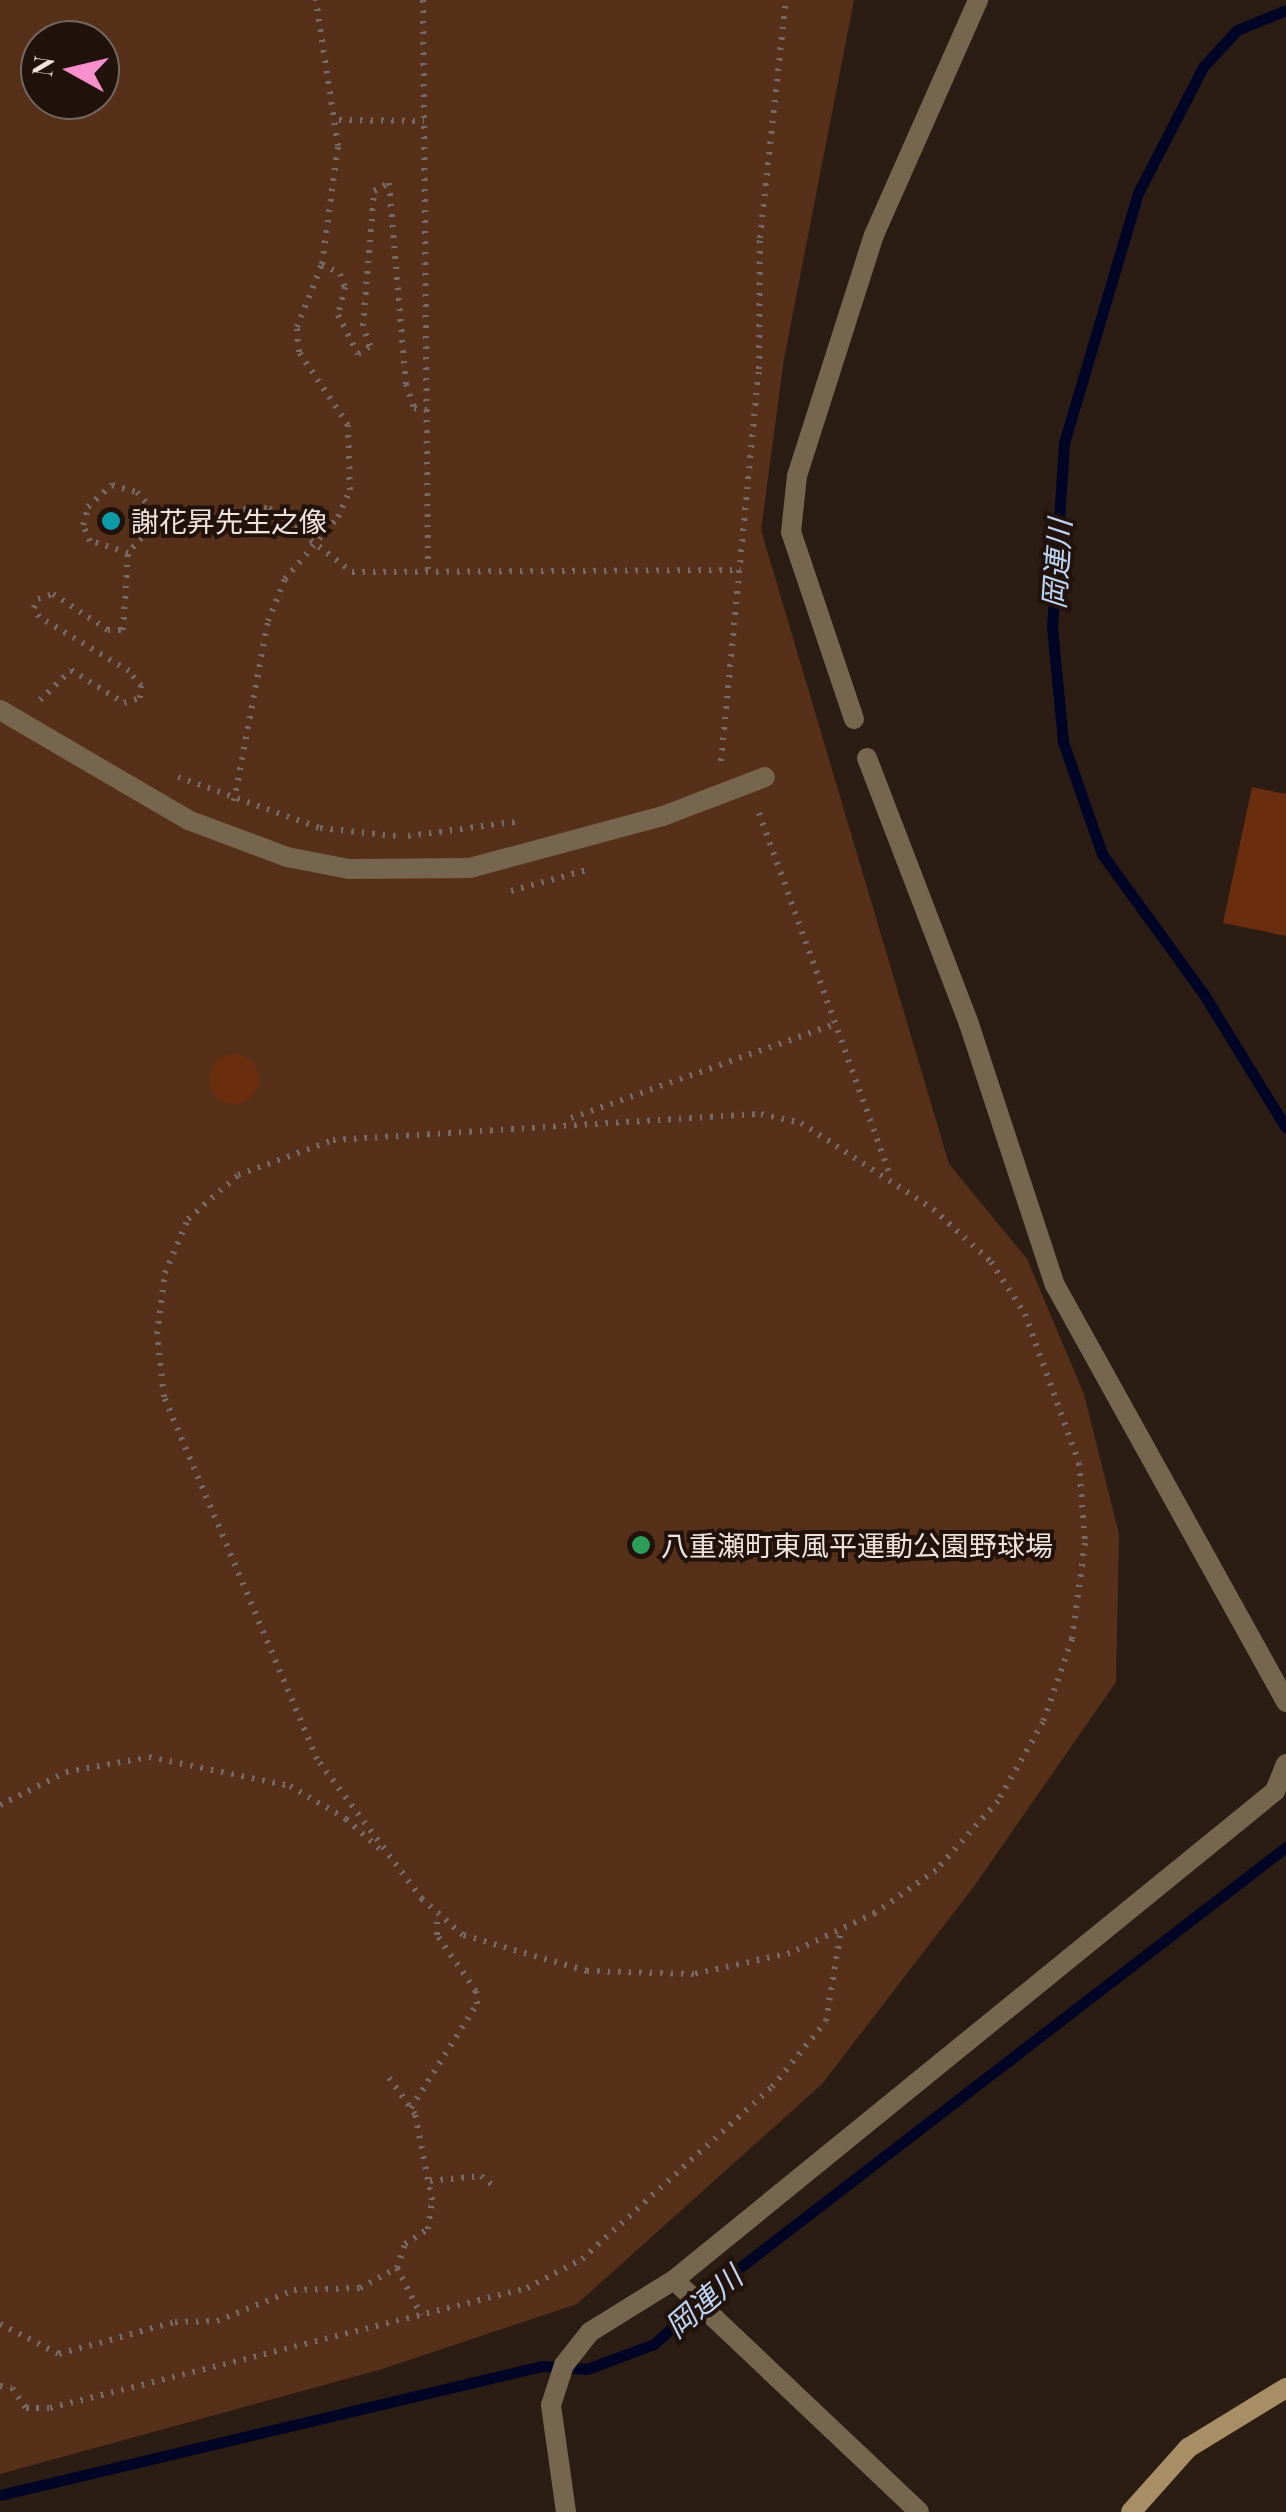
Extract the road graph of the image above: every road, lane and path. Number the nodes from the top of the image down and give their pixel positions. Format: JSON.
{"nodes":[{"id":1,"x":316,"y":0,"type":"edge"},
{"id":2,"x":423,"y":0,"type":"edge"},
{"id":3,"x":786,"y":0,"type":"edge"},
{"id":4,"x":978,"y":0,"type":"edge"},
{"id":5,"x":339,"y":120,"type":"junction"},
{"id":6,"x":424,"y":122,"type":"junction"},
{"id":7,"x":322,"y":264,"type":"junction"},
{"id":8,"x":427,"y":410,"type":"junction"},
{"id":9,"x":149,"y":515,"type":"junction"},
{"id":10,"x":314,"y":546,"type":"junction"},
{"id":11,"x":128,"y":552,"type":"junction"},
{"id":12,"x":741,"y":570,"type":"junction"},
{"id":13,"x":428,"y":571,"type":"junction"},
{"id":14,"x":30,"y":696,"type":"dead end"},
{"id":15,"x":39,"y":701,"type":"junction"},
{"id":16,"x":0,"y":710,"type":"edge"},
{"id":17,"x":54,"y":710,"type":"dead end"},
{"id":18,"x":854,"y":719,"type":"dead end"},
{"id":19,"x":738,"y":758,"type":"dead end"},
{"id":20,"x":867,"y":758,"type":"dead end"},
{"id":21,"x":721,"y":761,"type":"junction"},
{"id":22,"x":703,"y":767,"type":"dead end"},
{"id":23,"x":163,"y":771,"type":"dead end"},
{"id":24,"x":765,"y":777,"type":"dead end"},
{"id":25,"x":234,"y":801,"type":"junction"},
{"id":26,"x":759,"y":814,"type":"dead end"},
{"id":27,"x":524,"y":821,"type":"dead end"},
{"id":28,"x":836,"y":1024,"type":"junction"},
{"id":29,"x":561,"y":1122,"type":"junction"},
{"id":30,"x":890,"y":1177,"type":"junction"},
{"id":31,"x":1286,"y":1702,"type":"edge"},
{"id":32,"x":1286,"y":1764,"type":"edge"},
{"id":33,"x":0,"y":1805,"type":"edge"},
{"id":34,"x":393,"y":1861,"type":"junction"},
{"id":35,"x":437,"y":1913,"type":"junction"},
{"id":36,"x":841,"y":1929,"type":"junction"},
{"id":37,"x":385,"y":2072,"type":"dead end"},
{"id":38,"x":411,"y":2108,"type":"junction"},
{"id":39,"x":429,"y":2181,"type":"junction"},
{"id":40,"x":491,"y":2184,"type":"dead end"},
{"id":41,"x":397,"y":2268,"type":"junction"},
{"id":42,"x":674,"y":2280,"type":"junction"},
{"id":43,"x":422,"y":2314,"type":"junction"},
{"id":44,"x":0,"y":2324,"type":"edge"},
{"id":45,"x":0,"y":2386,"type":"edge"},
{"id":46,"x":1286,"y":2388,"type":"edge"},
{"id":47,"x":566,"y":2512,"type":"edge"},
{"id":48,"x":919,"y":2512,"type":"edge"},
{"id":49,"x":1132,"y":2512,"type":"edge"}],
"edges":[{"from":1,"to":5,"type":"path"},
{"from":2,"to":6,"type":"path"},
{"from":3,"to":12,"type":"path"},
{"from":4,"to":18,"type":"street"},
{"from":5,"to":6,"type":"path"},
{"from":5,"to":7,"type":"path"},
{"from":6,"to":8,"type":"path"},
{"from":7,"to":8,"type":"path"},
{"from":7,"to":10,"type":"path"},
{"from":8,"to":13,"type":"path"},
{"from":9,"to":10,"type":"path"},
{"from":9,"to":11,"type":"path"},
{"from":9,"to":11,"type":"path"},
{"from":10,"to":13,"type":"path"},
{"from":10,"to":25,"type":"path"},
{"from":11,"to":15,"type":"path"},
{"from":12,"to":13,"type":"path"},
{"from":12,"to":21,"type":"path"},
{"from":14,"to":15,"type":"path"},
{"from":15,"to":17,"type":"path"},
{"from":16,"to":24,"type":"street"},
{"from":19,"to":21,"type":"path"},
{"from":20,"to":31,"type":"street"},
{"from":21,"to":22,"type":"path"},
{"from":23,"to":25,"type":"path"},
{"from":25,"to":27,"type":"path"},
{"from":26,"to":28,"type":"path"},
{"from":28,"to":29,"type":"path"},
{"from":28,"to":30,"type":"path"},
{"from":29,"to":30,"type":"path"},
{"from":29,"to":34,"type":"path"},
{"from":30,"to":36,"type":"path"},
{"from":32,"to":42,"type":"street"},
{"from":33,"to":34,"type":"path"},
{"from":34,"to":35,"type":"path"},
{"from":35,"to":36,"type":"path"},
{"from":35,"to":38,"type":"path"},
{"from":36,"to":43,"type":"path"},
{"from":37,"to":38,"type":"path"},
{"from":38,"to":39,"type":"path"},
{"from":39,"to":40,"type":"path"},
{"from":39,"to":41,"type":"path"},
{"from":41,"to":43,"type":"path"},
{"from":41,"to":44,"type":"path"},
{"from":42,"to":47,"type":"street"},
{"from":42,"to":48,"type":"street"},
{"from":43,"to":45,"type":"path"},
{"from":46,"to":49,"type":"street"}]}
